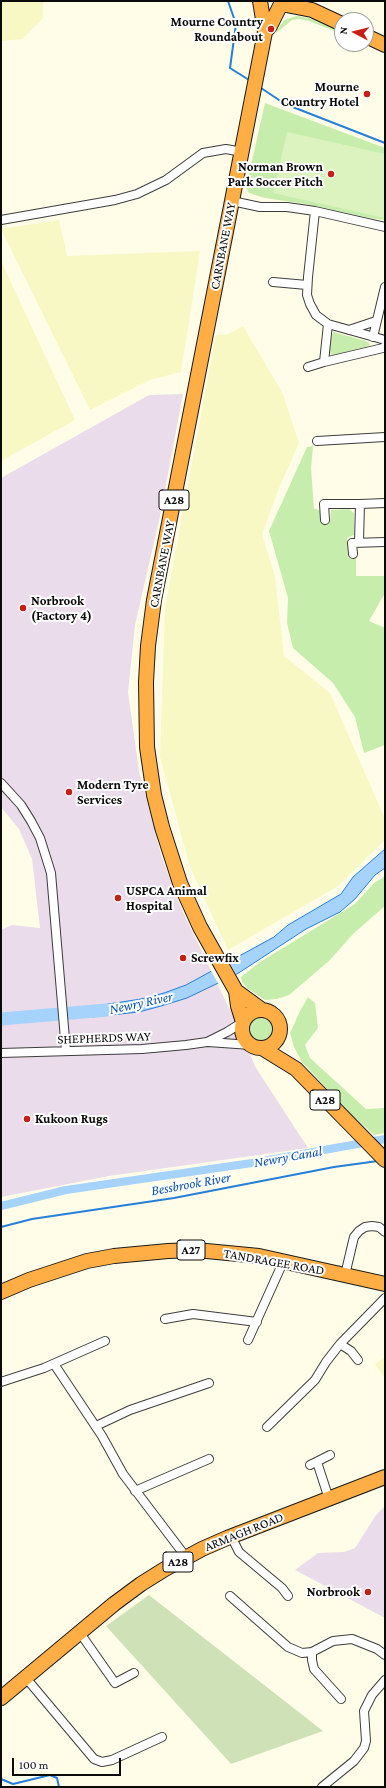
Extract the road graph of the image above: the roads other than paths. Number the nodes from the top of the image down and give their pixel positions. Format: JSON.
{"nodes":[{"id":1,"x":260,"y":1,"type":"edge"},
{"id":2,"x":284,"y":3,"type":"edge"},
{"id":3,"x":308,"y":5,"type":"edge"},
{"id":4,"x":334,"y":20,"type":"edge"},
{"id":5,"x":265,"y":32,"type":"junction"},
{"id":6,"x":374,"y":40,"type":"edge"},
{"id":7,"x":385,"y":45,"type":"edge"},
{"id":8,"x":242,"y":152,"type":"junction"},
{"id":9,"x":232,"y":200,"type":"junction"},
{"id":10,"x":315,"y":211,"type":"junction"},
{"id":11,"x":1,"y":220,"type":"edge"},
{"id":12,"x":385,"y":227,"type":"edge"},
{"id":13,"x":273,"y":282,"type":"dead end"},
{"id":14,"x":307,"y":285,"type":"junction"},
{"id":15,"x":385,"y":287,"type":"edge"},
{"id":16,"x":376,"y":321,"type":"junction"},
{"id":17,"x":328,"y":324,"type":"junction"},
{"id":18,"x":349,"y":330,"type":"junction"},
{"id":19,"x":373,"y":337,"type":"junction"},
{"id":20,"x":385,"y":340,"type":"edge"},
{"id":21,"x":385,"y":346,"type":"edge"},
{"id":22,"x":324,"y":362,"type":"junction"},
{"id":23,"x":308,"y":367,"type":"dead end"},
{"id":24,"x":385,"y":437,"type":"edge"},
{"id":25,"x":317,"y":441,"type":"dead end"},
{"id":26,"x":385,"y":503,"type":"edge"},
{"id":27,"x":360,"y":504,"type":"junction"},
{"id":28,"x":324,"y":520,"type":"dead end"},
{"id":29,"x":359,"y":542,"type":"junction"},
{"id":30,"x":385,"y":542,"type":"edge"},
{"id":31,"x":352,"y":554,"type":"dead end"},
{"id":32,"x":1,"y":783,"type":"edge"},
{"id":33,"x":233,"y":988,"type":"junction"},
{"id":34,"x":262,"y":1010,"type":"junction"},
{"id":35,"x":243,"y":1022,"type":"junction"},
{"id":36,"x":279,"y":1035,"type":"junction"},
{"id":37,"x":207,"y":1042,"type":"junction"},
{"id":38,"x":256,"y":1046,"type":"junction"},
{"id":39,"x":66,"y":1051,"type":"junction"},
{"id":40,"x":1,"y":1053,"type":"edge"},
{"id":41,"x":296,"y":1069,"type":"junction"},
{"id":42,"x":385,"y":1160,"type":"edge"},
{"id":43,"x":385,"y":1232,"type":"edge"},
{"id":44,"x":284,"y":1260,"type":"junction"},
{"id":45,"x":345,"y":1275,"type":"junction"},
{"id":46,"x":385,"y":1284,"type":"edge"},
{"id":47,"x":1,"y":1292,"type":"edge"},
{"id":48,"x":385,"y":1298,"type":"edge"},
{"id":49,"x":165,"y":1319,"type":"dead end"},
{"id":50,"x":257,"y":1322,"type":"junction"},
{"id":51,"x":248,"y":1340,"type":"dead end"},
{"id":52,"x":105,"y":1341,"type":"dead end"},
{"id":53,"x":340,"y":1344,"type":"junction"},
{"id":54,"x":358,"y":1360,"type":"dead end"},
{"id":55,"x":54,"y":1364,"type":"junction"},
{"id":56,"x":1,"y":1382,"type":"edge"},
{"id":57,"x":209,"y":1384,"type":"dead end"},
{"id":58,"x":96,"y":1426,"type":"junction"},
{"id":59,"x":267,"y":1426,"type":"dead end"},
{"id":60,"x":330,"y":1455,"type":"dead end"},
{"id":61,"x":209,"y":1459,"type":"dead end"},
{"id":62,"x":385,"y":1477,"type":"edge"},
{"id":63,"x":135,"y":1491,"type":"junction"},
{"id":64,"x":329,"y":1499,"type":"junction"},
{"id":65,"x":231,"y":1536,"type":"junction"},
{"id":66,"x":186,"y":1557,"type":"junction"},
{"id":67,"x":230,"y":1596,"type":"dead end"},
{"id":68,"x":288,"y":1596,"type":"dead end"},
{"id":69,"x":80,"y":1633,"type":"junction"},
{"id":70,"x":312,"y":1652,"type":"junction"},
{"id":71,"x":385,"y":1655,"type":"edge"},
{"id":72,"x":134,"y":1673,"type":"dead end"},
{"id":73,"x":26,"y":1678,"type":"junction"},
{"id":74,"x":385,"y":1680,"type":"edge"},
{"id":75,"x":1,"y":1698,"type":"edge"},
{"id":76,"x":341,"y":1699,"type":"dead end"},
{"id":77,"x":162,"y":1738,"type":"dead end"},
{"id":78,"x":322,"y":1787,"type":"edge"}],
"edges":[{"from":1,"to":2,"type":"highway"},
{"from":1,"to":5,"type":"highway"},
{"from":2,"to":3,"type":"highway"},
{"from":2,"to":5,"type":"highway"},
{"from":3,"to":4,"type":"highway"},
{"from":5,"to":8,"type":"highway","name":"CARNBANE WAY","number":"A28"},
{"from":6,"to":7,"type":"highway"},
{"from":8,"to":9,"type":"highway","name":"CARNBANE WAY","number":"A28"},
{"from":8,"to":11,"type":"street"},
{"from":9,"to":10,"type":"street"},
{"from":9,"to":33,"type":"highway","name":"CARNBANE WAY","number":"A28"},
{"from":10,"to":12,"type":"street"},
{"from":10,"to":14,"type":"street"},
{"from":13,"to":14,"type":"street"},
{"from":14,"to":17,"type":"street"},
{"from":15,"to":16,"type":"street"},
{"from":16,"to":18,"type":"street"},
{"from":16,"to":19,"type":"street"},
{"from":17,"to":18,"type":"street"},
{"from":17,"to":22,"type":"street"},
{"from":18,"to":19,"type":"street"},
{"from":19,"to":20,"type":"street"},
{"from":21,"to":22,"type":"street"},
{"from":22,"to":23,"type":"street"},
{"from":24,"to":25,"type":"street"},
{"from":26,"to":27,"type":"street"},
{"from":27,"to":28,"type":"street"},
{"from":27,"to":29,"type":"street"},
{"from":29,"to":30,"type":"street"},
{"from":29,"to":31,"type":"street"},
{"from":32,"to":39,"type":"street"},
{"from":33,"to":34,"type":"highway"},
{"from":33,"to":35,"type":"highway"},
{"from":34,"to":35,"type":"highway"},
{"from":34,"to":36,"type":"highway"},
{"from":35,"to":37,"type":"street","name":"SHEPHERDS WAY"},
{"from":35,"to":38,"type":"highway"},
{"from":36,"to":38,"type":"highway"},
{"from":36,"to":41,"type":"highway"},
{"from":37,"to":38,"type":"street","name":"SHEPHERDS WAY"},
{"from":37,"to":39,"type":"street","name":"SHEPHERDS WAY"},
{"from":38,"to":41,"type":"highway"},
{"from":39,"to":40,"type":"street","name":"SHEPHERDS WAY"},
{"from":41,"to":42,"type":"highway","number":"A28"},
{"from":43,"to":45,"type":"street"},
{"from":44,"to":45,"type":"highway","name":"TANDRAGEE ROAD","number":"A27"},
{"from":44,"to":47,"type":"highway","name":"TANDRAGEE ROAD","number":"A27"},
{"from":44,"to":50,"type":"street"},
{"from":45,"to":46,"type":"highway","name":"TANDRAGEE ROAD","number":"A27"},
{"from":48,"to":53,"type":"street"},
{"from":49,"to":50,"type":"street"},
{"from":50,"to":51,"type":"street"},
{"from":52,"to":55,"type":"street"},
{"from":53,"to":54,"type":"street"},
{"from":53,"to":59,"type":"street"},
{"from":55,"to":56,"type":"street"},
{"from":55,"to":58,"type":"street"},
{"from":57,"to":58,"type":"street"},
{"from":58,"to":63,"type":"street"},
{"from":60,"to":64,"type":"street"},
{"from":61,"to":63,"type":"street"},
{"from":62,"to":64,"type":"highway","name":"ARMAGH ROAD","number":"A28"},
{"from":63,"to":66,"type":"street"},
{"from":64,"to":65,"type":"highway","name":"ARMAGH ROAD","number":"A28"},
{"from":65,"to":66,"type":"highway","name":"ARMAGH ROAD","number":"A28"},
{"from":65,"to":68,"type":"street"},
{"from":66,"to":69,"type":"highway","name":"ARMAGH ROAD","number":"A28"},
{"from":67,"to":70,"type":"street"},
{"from":69,"to":72,"type":"street"},
{"from":69,"to":73,"type":"highway","name":"ARMAGH ROAD","number":"A28"},
{"from":70,"to":71,"type":"street"},
{"from":70,"to":76,"type":"street"},
{"from":73,"to":75,"type":"highway","name":"ARMAGH ROAD","number":"A28"},
{"from":73,"to":77,"type":"street"},
{"from":74,"to":78,"type":"street"}]}
